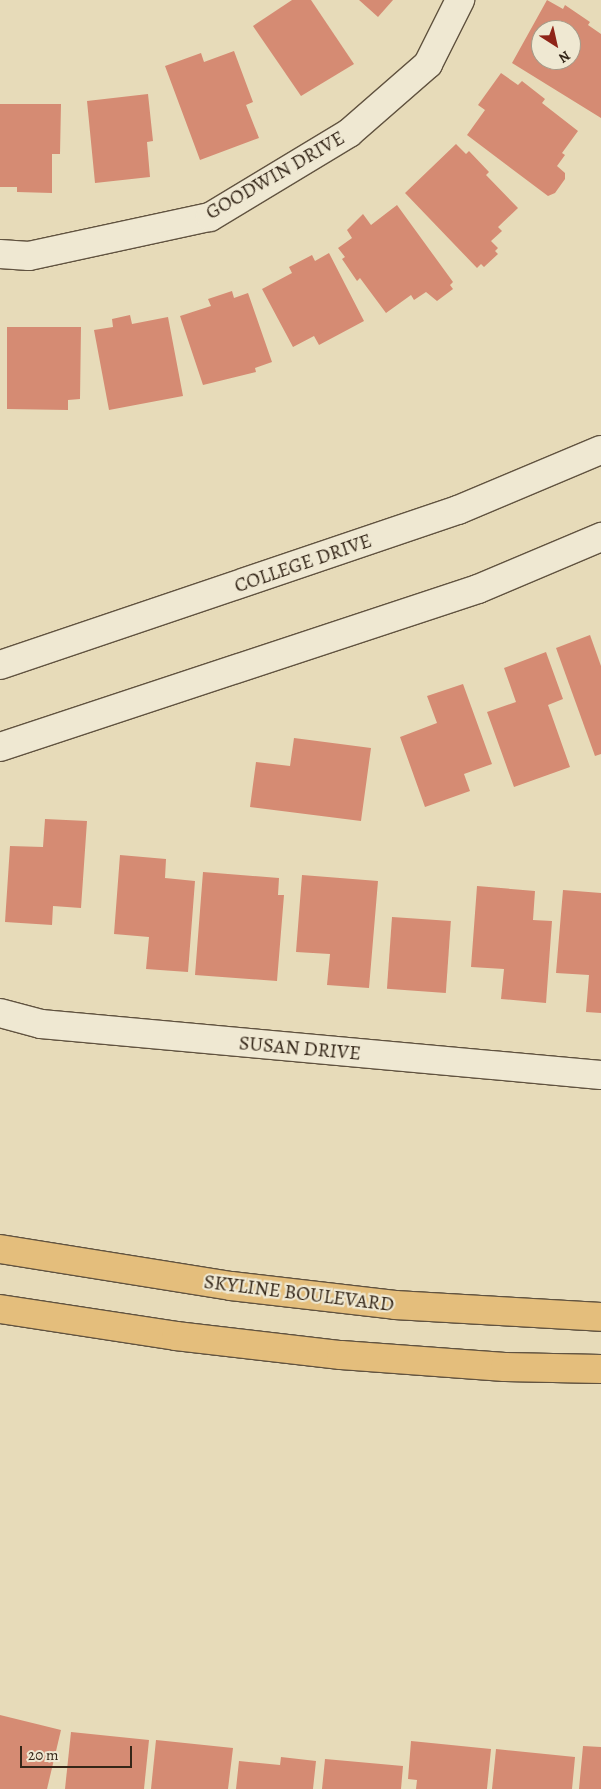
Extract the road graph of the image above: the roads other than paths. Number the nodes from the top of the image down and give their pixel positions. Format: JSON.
{"nodes":[{"id":1,"x":460,"y":0,"type":"edge"},
{"id":2,"x":0,"y":254,"type":"edge"},
{"id":3,"x":601,"y":450,"type":"edge"},
{"id":4,"x":601,"y":537,"type":"edge"},
{"id":5,"x":0,"y":665,"type":"edge"},
{"id":6,"x":0,"y":747,"type":"edge"},
{"id":7,"x":0,"y":1013,"type":"edge"},
{"id":8,"x":601,"y":1075,"type":"edge"},
{"id":9,"x":0,"y":1249,"type":"edge"},
{"id":10,"x":0,"y":1309,"type":"edge"},
{"id":11,"x":601,"y":1317,"type":"edge"},
{"id":12,"x":601,"y":1369,"type":"edge"}],
"edges":[{"from":1,"to":2,"type":"street","name":"GOODWIN DRIVE"},
{"from":3,"to":5,"type":"street","name":"COLLEGE DRIVE"},
{"from":4,"to":6,"type":"street"},
{"from":7,"to":8,"type":"street","name":"SUSAN DRIVE"},
{"from":9,"to":11,"type":"main road","name":"SKYLINE BOULEVARD"},
{"from":10,"to":12,"type":"main road"}]}
